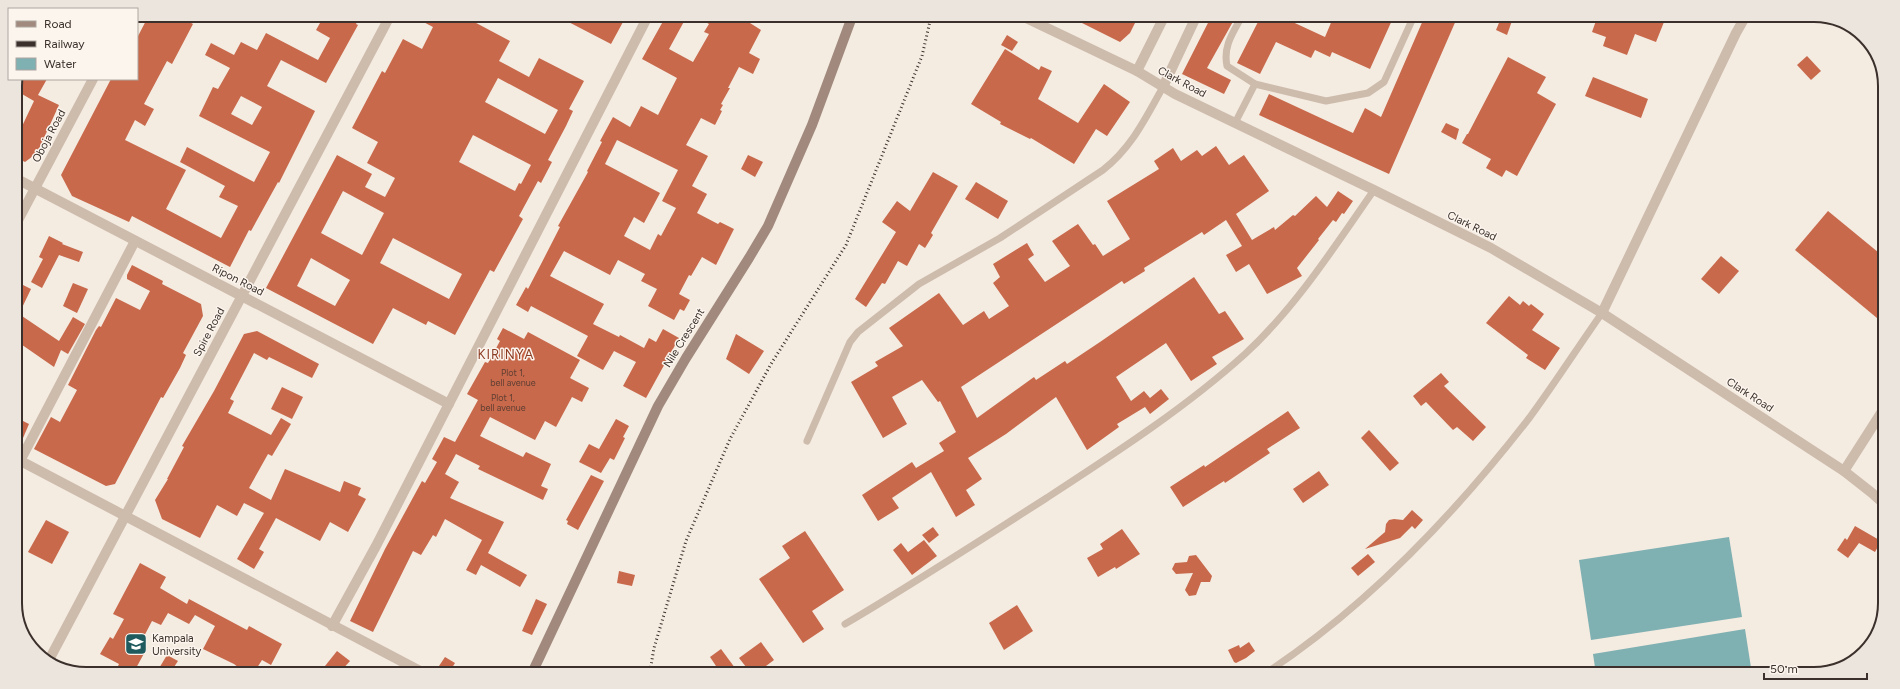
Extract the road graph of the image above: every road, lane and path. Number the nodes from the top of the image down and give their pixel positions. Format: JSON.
{"nodes":[{"id":1,"x":387,"y":22,"type":"edge"},
{"id":2,"x":645,"y":22,"type":"edge"},
{"id":3,"x":850,"y":22,"type":"edge"},
{"id":4,"x":1034,"y":22,"type":"edge"},
{"id":5,"x":1162,"y":22,"type":"edge"},
{"id":6,"x":1194,"y":22,"type":"edge"},
{"id":7,"x":1239,"y":22,"type":"edge"},
{"id":8,"x":1411,"y":22,"type":"edge"},
{"id":9,"x":1742,"y":22,"type":"edge"},
{"id":10,"x":1137,"y":71,"type":"junction"},
{"id":11,"x":92,"y":80,"type":"edge"},
{"id":12,"x":1255,"y":84,"type":"junction"},
{"id":13,"x":1163,"y":87,"type":"junction"},
{"id":14,"x":1235,"y":123,"type":"junction"},
{"id":15,"x":22,"y":182,"type":"edge"},
{"id":16,"x":34,"y":188,"type":"junction"},
{"id":17,"x":1374,"y":190,"type":"junction"},
{"id":18,"x":22,"y":212,"type":"edge"},
{"id":19,"x":136,"y":241,"type":"junction"},
{"id":20,"x":242,"y":296,"type":"junction"},
{"id":21,"x":1602,"y":312,"type":"junction"},
{"id":22,"x":449,"y":404,"type":"junction"},
{"id":23,"x":1878,"y":418,"type":"edge"},
{"id":24,"x":806,"y":441,"type":"dead end"},
{"id":25,"x":22,"y":453,"type":"edge"},
{"id":26,"x":22,"y":462,"type":"edge"},
{"id":27,"x":1844,"y":472,"type":"junction"},
{"id":28,"x":1878,"y":498,"type":"edge"},
{"id":29,"x":123,"y":516,"type":"junction"},
{"id":30,"x":845,"y":624,"type":"dead end"},
{"id":31,"x":332,"y":626,"type":"junction"},
{"id":32,"x":51,"y":656,"type":"edge"},
{"id":33,"x":412,"y":667,"type":"edge"},
{"id":34,"x":535,"y":667,"type":"edge"},
{"id":35,"x":1275,"y":667,"type":"edge"}],
"edges":[{"from":1,"to":20,"type":"street","name":"Spire Road"},
{"from":2,"to":22,"type":"street"},
{"from":3,"to":34,"type":"street","name":"Nile Crescent"},
{"from":4,"to":10,"type":"street","name":"Clark Road"},
{"from":5,"to":10,"type":"street"},
{"from":6,"to":13,"type":"street"},
{"from":7,"to":12,"type":"lane"},
{"from":8,"to":12,"type":"lane"},
{"from":9,"to":21,"type":"street"},
{"from":10,"to":13,"type":"street","name":"Clark Road"},
{"from":11,"to":16,"type":"street","name":"Oboja Road"},
{"from":12,"to":14,"type":"lane"},
{"from":13,"to":14,"type":"street","name":"Clark Road"},
{"from":13,"to":24,"type":"lane"},
{"from":14,"to":17,"type":"street","name":"Clark Road"},
{"from":15,"to":16,"type":"street","name":"Ripon Road"},
{"from":16,"to":18,"type":"street","name":"Oboja Road"},
{"from":16,"to":19,"type":"street","name":"Ripon Road"},
{"from":17,"to":21,"type":"street","name":"Clark Road"},
{"from":17,"to":30,"type":"lane"},
{"from":19,"to":20,"type":"street","name":"Ripon Road"},
{"from":19,"to":25,"type":"street"},
{"from":20,"to":22,"type":"street","name":"Ripon Road"},
{"from":20,"to":29,"type":"street","name":"Spire Road"},
{"from":21,"to":27,"type":"street","name":"Clark Road"},
{"from":21,"to":35,"type":"lane"},
{"from":22,"to":31,"type":"street"},
{"from":23,"to":27,"type":"street"},
{"from":26,"to":29,"type":"street"},
{"from":27,"to":28,"type":"street","name":"Clark Road"},
{"from":29,"to":31,"type":"street"},
{"from":29,"to":32,"type":"street","name":"Spire Road"},
{"from":31,"to":33,"type":"street"}]}
